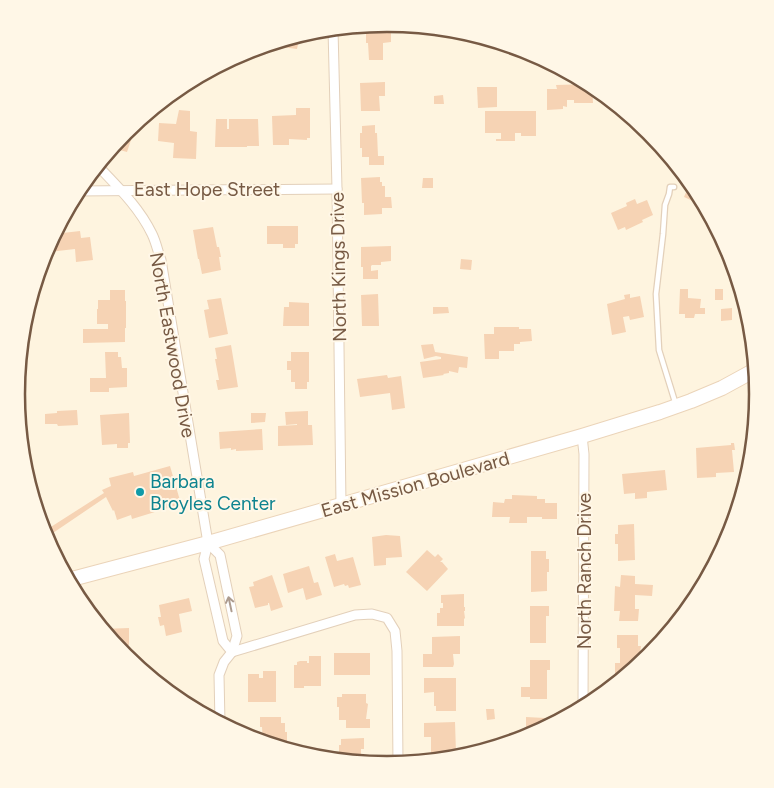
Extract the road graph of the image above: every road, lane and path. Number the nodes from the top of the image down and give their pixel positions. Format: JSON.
{"nodes":[{"id":1,"x":333,"y":36,"type":"edge"},
{"id":2,"x":103,"y":171,"type":"edge"},
{"id":3,"x":674,"y":187,"type":"dead end"},
{"id":4,"x":337,"y":189,"type":"junction"},
{"id":5,"x":121,"y":190,"type":"junction"},
{"id":6,"x":88,"y":191,"type":"edge"},
{"id":7,"x":748,"y":374,"type":"edge"},
{"id":8,"x":676,"y":406,"type":"junction"},
{"id":9,"x":582,"y":436,"type":"junction"},
{"id":10,"x":341,"y":505,"type":"junction"},
{"id":11,"x":208,"y":543,"type":"junction"},
{"id":12,"x":75,"y":578,"type":"edge"},
{"id":13,"x":232,"y":652,"type":"junction"},
{"id":14,"x":584,"y":698,"type":"edge"},
{"id":15,"x":220,"y":715,"type":"edge"},
{"id":16,"x":398,"y":756,"type":"edge"}],
"edges":[{"from":1,"to":4,"type":"street","name":"North Kings Drive"},
{"from":2,"to":5,"type":"street","name":"North Eastwood Drive"},
{"from":3,"to":8,"type":"lane"},
{"from":4,"to":5,"type":"street","name":"East Hope Street"},
{"from":4,"to":10,"type":"street","name":"North Kings Drive"},
{"from":5,"to":6,"type":"street","name":"East Hope Street"},
{"from":5,"to":11,"type":"street","name":"North Eastwood Drive"},
{"from":7,"to":8,"type":"main road","name":"East Mission Boulevard"},
{"from":8,"to":9,"type":"main road","name":"East Mission Boulevard"},
{"from":9,"to":10,"type":"main road","name":"East Mission Boulevard"},
{"from":9,"to":14,"type":"street","name":"North Ranch Drive"},
{"from":10,"to":11,"type":"main road","name":"East Mission Boulevard"},
{"from":11,"to":12,"type":"main road","name":"East Mission Boulevard"},
{"from":11,"to":13,"type":"street"},
{"from":13,"to":11,"type":"street","one_way":true},
{"from":13,"to":15,"type":"street"},
{"from":13,"to":16,"type":"street"}]}
